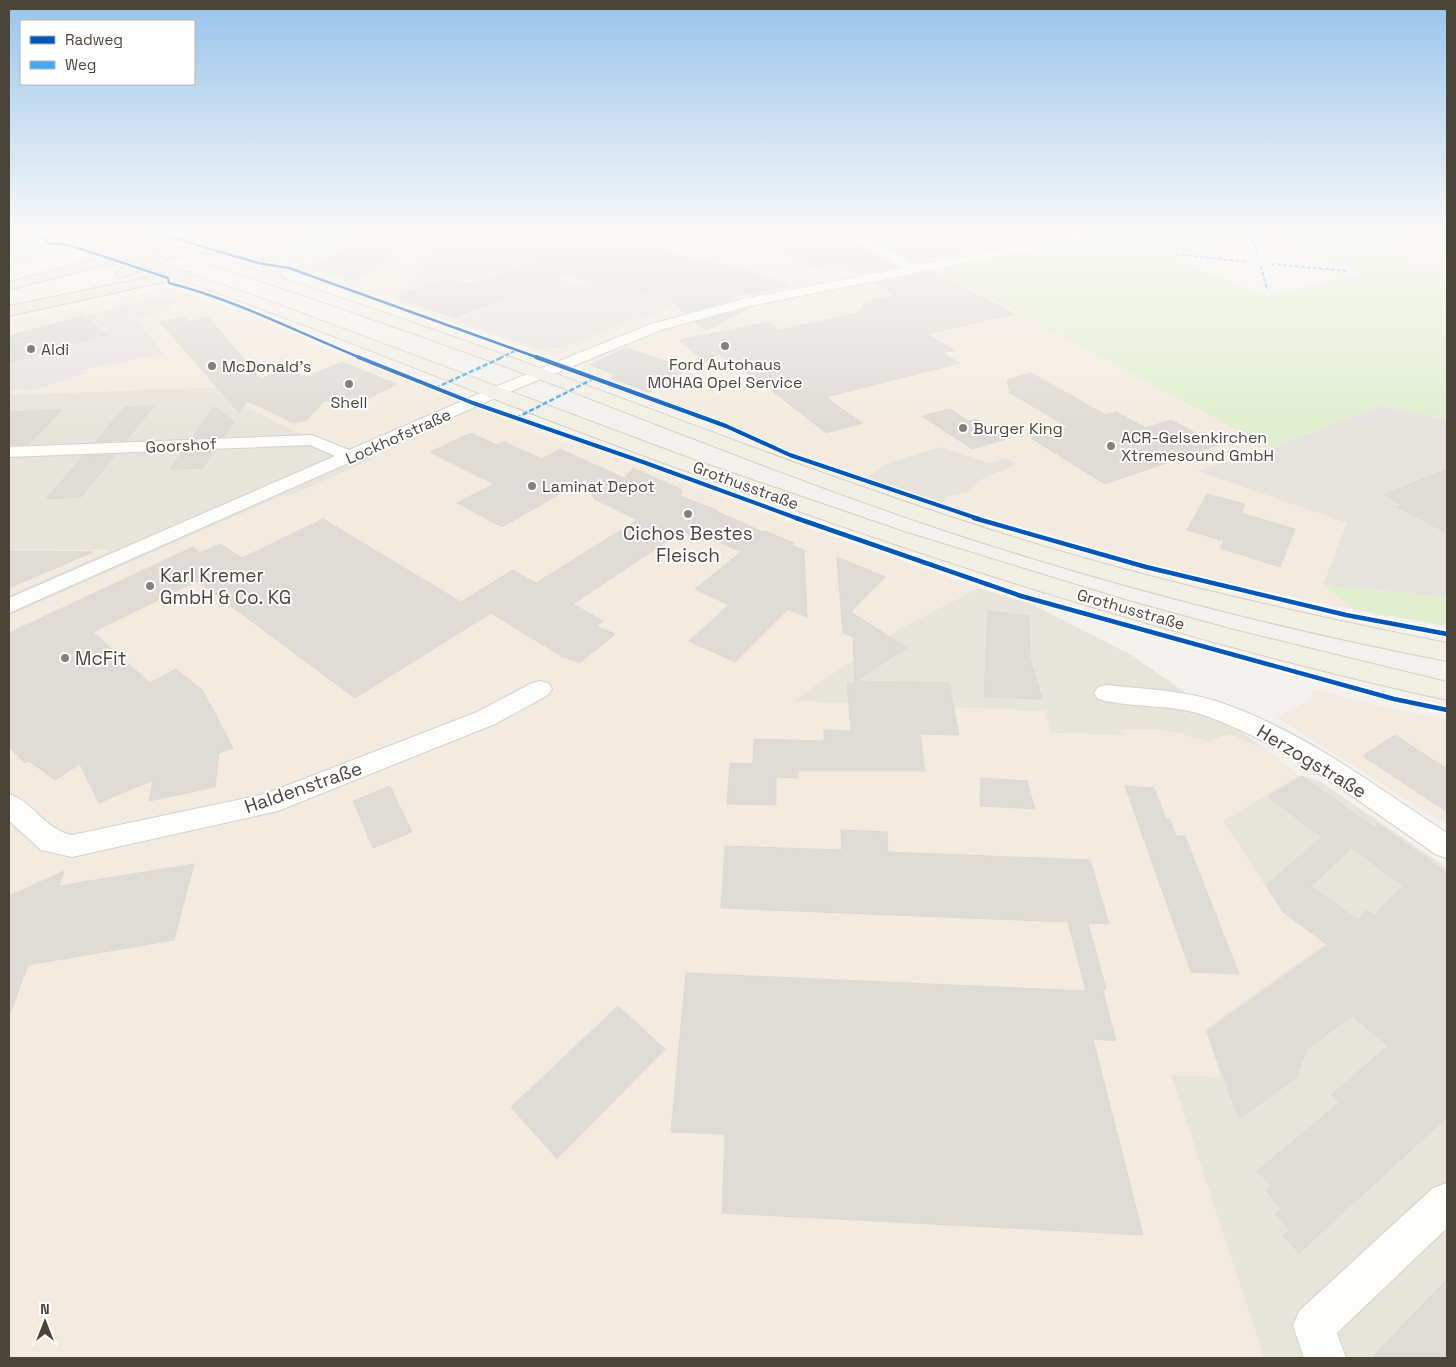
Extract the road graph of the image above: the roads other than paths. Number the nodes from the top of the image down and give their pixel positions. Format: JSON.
{"nodes":[{"id":1,"x":46,"y":298,"type":"edge"},
{"id":2,"x":68,"y":298,"type":"edge"},
{"id":3,"x":246,"y":298,"type":"edge"},
{"id":4,"x":329,"y":298,"type":"edge"},
{"id":5,"x":776,"y":298,"type":"edge"},
{"id":6,"x":9,"y":310,"type":"edge"},
{"id":7,"x":541,"y":374,"type":"junction"},
{"id":8,"x":496,"y":392,"type":"junction"},
{"id":9,"x":9,"y":452,"type":"edge"},
{"id":10,"x":350,"y":457,"type":"junction"},
{"id":11,"x":9,"y":606,"type":"edge"},
{"id":12,"x":1447,"y":652,"type":"edge"},
{"id":13,"x":540,"y":689,"type":"dead end"},
{"id":14,"x":1447,"y":691,"type":"edge"},
{"id":15,"x":1106,"y":693,"type":"dead end"},
{"id":16,"x":9,"y":805,"type":"edge"},
{"id":17,"x":1447,"y":847,"type":"edge"},
{"id":18,"x":1447,"y":1202,"type":"edge"},
{"id":19,"x":1325,"y":1358,"type":"edge"}],
"edges":[{"from":1,"to":6,"type":"highway"},
{"from":2,"to":6,"type":"highway"},
{"from":3,"to":8,"type":"main road","name":"Grothusstraße"},
{"from":4,"to":7,"type":"main road","name":"Grothusstraße"},
{"from":5,"to":7,"type":"street","name":"Lockhofstraße"},
{"from":7,"to":8,"type":"street","name":"Lockhofstraße"},
{"from":7,"to":12,"type":"main road","name":"Grothusstraße"},
{"from":8,"to":10,"type":"street","name":"Lockhofstraße"},
{"from":8,"to":14,"type":"main road","name":"Grothusstraße"},
{"from":9,"to":10,"type":"street","name":"Goorshof"},
{"from":10,"to":11,"type":"street","name":"Lockhofstraße"},
{"from":13,"to":16,"type":"street","name":"Haldenstraße"},
{"from":15,"to":17,"type":"street","name":"Herzogstraße"},
{"from":18,"to":19,"type":"street"}]}
